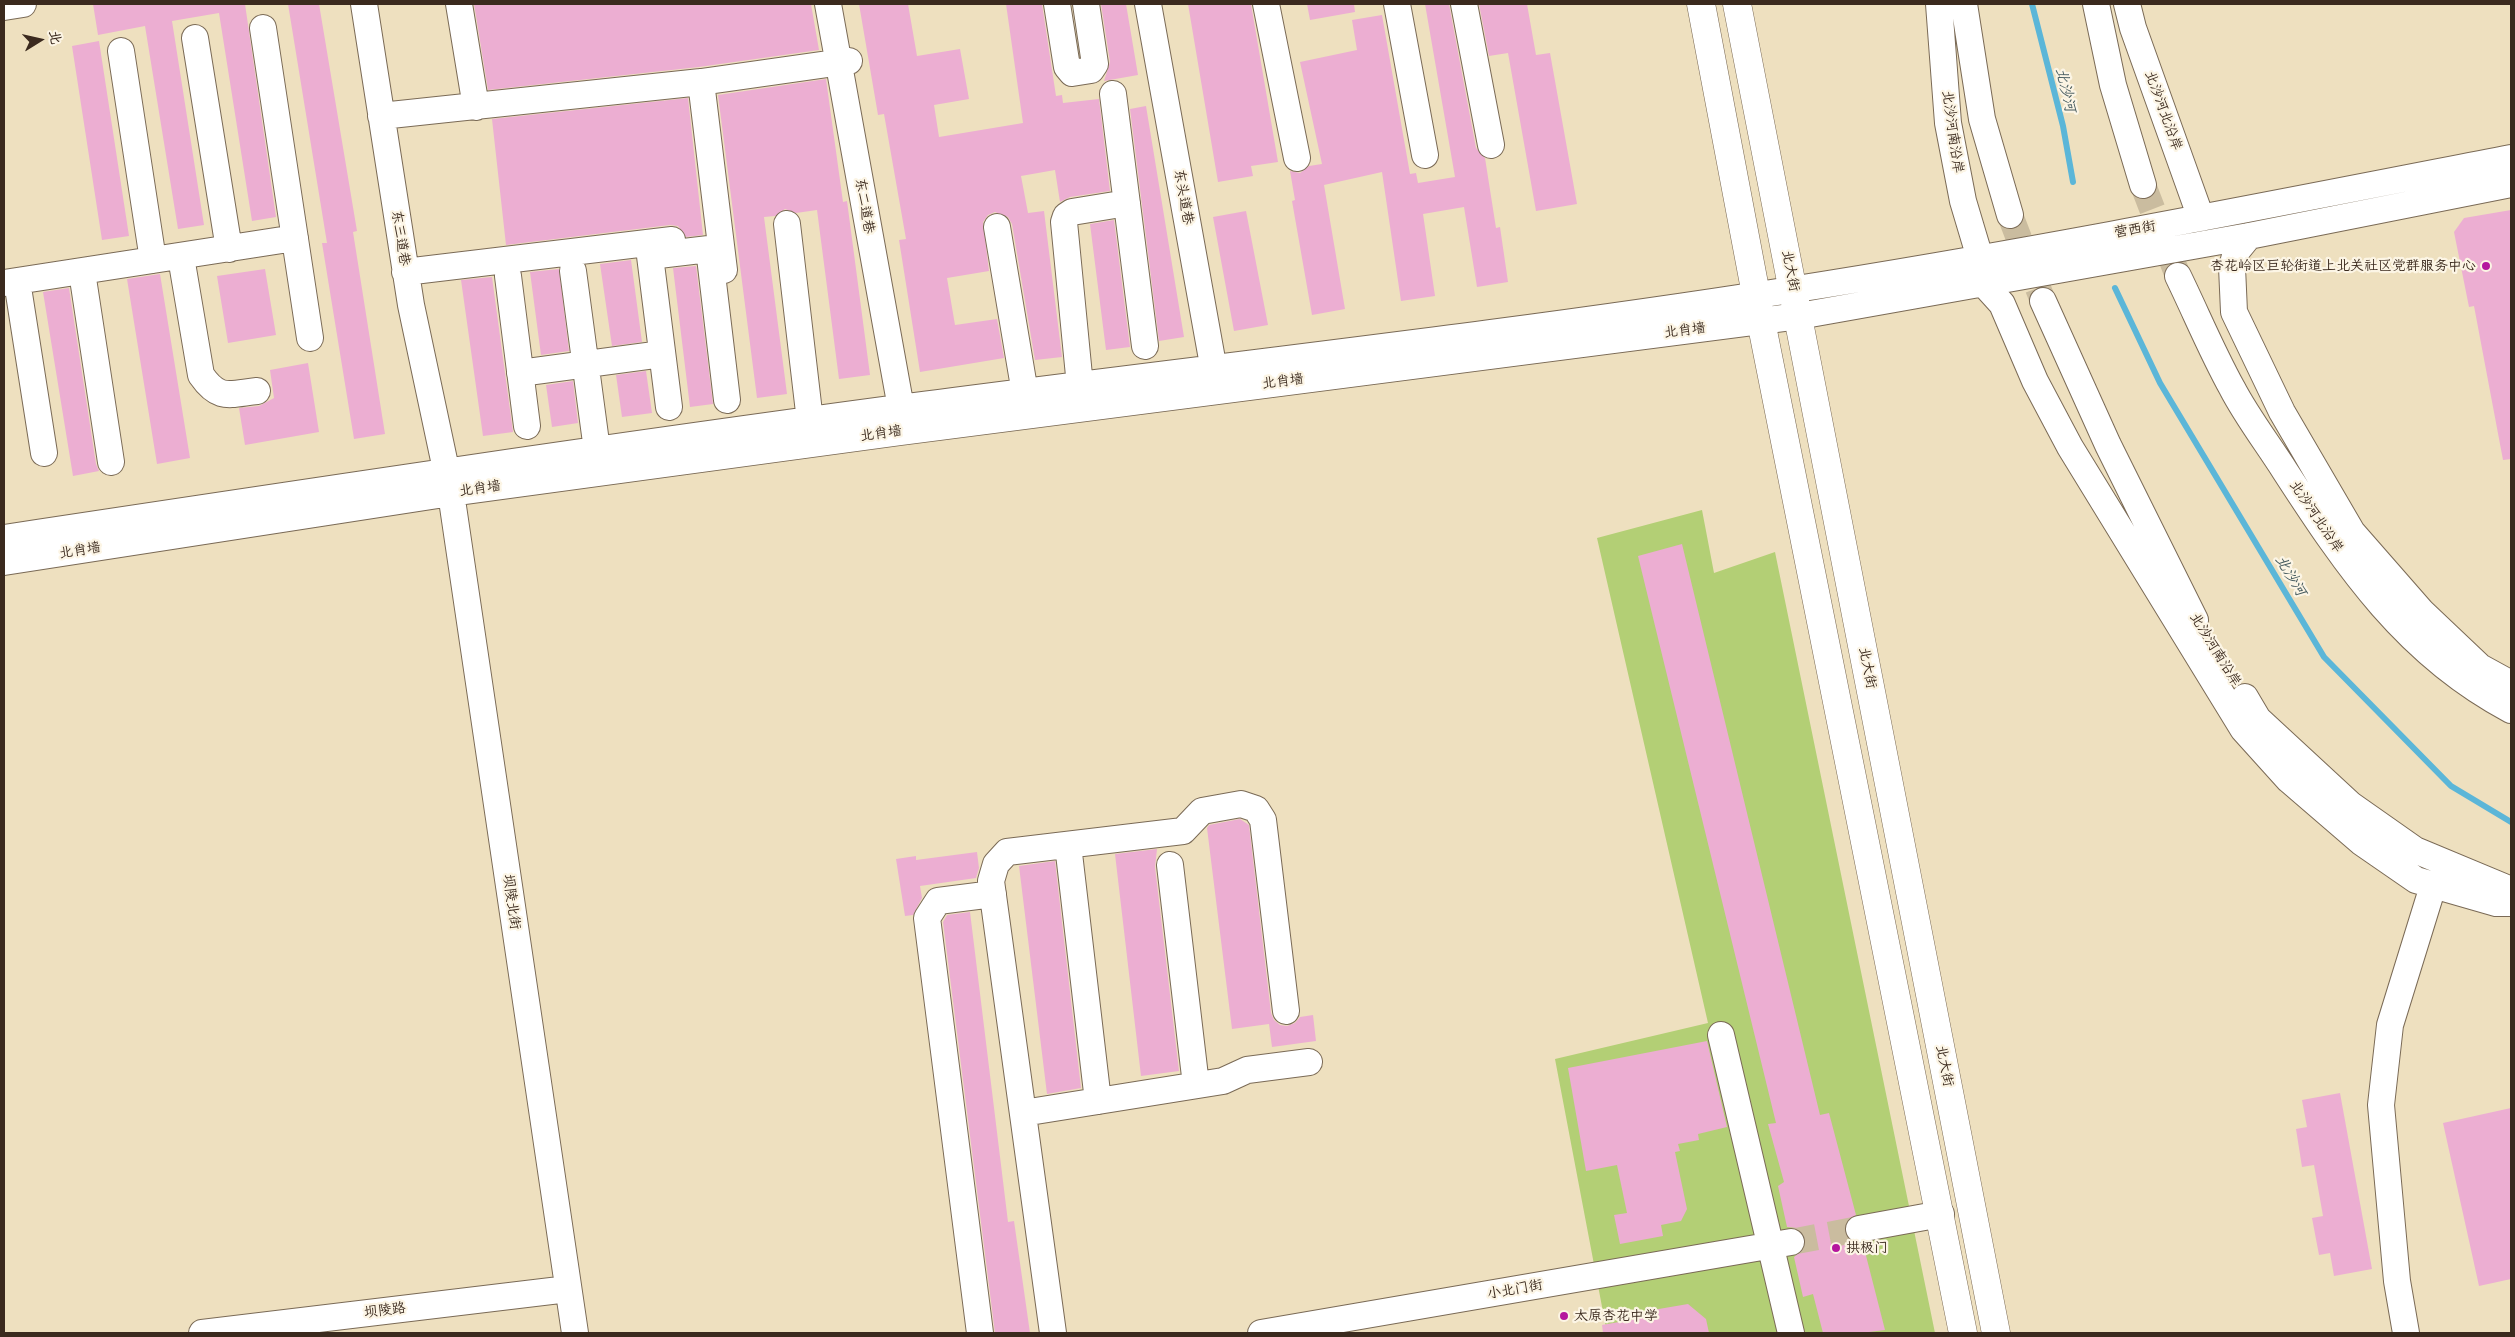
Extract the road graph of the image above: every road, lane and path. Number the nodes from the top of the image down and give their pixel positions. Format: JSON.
{"nodes":[{"id":1,"x":23,"y":4,"type":"edge"},
{"id":2,"x":364,"y":4,"type":"edge"},
{"id":3,"x":459,"y":4,"type":"edge"},
{"id":4,"x":828,"y":4,"type":"edge"},
{"id":5,"x":838,"y":4,"type":"edge"},
{"id":6,"x":1057,"y":4,"type":"edge"},
{"id":7,"x":1086,"y":4,"type":"edge"},
{"id":8,"x":1148,"y":4,"type":"edge"},
{"id":9,"x":1266,"y":4,"type":"edge"},
{"id":10,"x":1397,"y":4,"type":"edge"},
{"id":11,"x":1464,"y":4,"type":"edge"},
{"id":12,"x":1701,"y":4,"type":"edge"},
{"id":13,"x":1737,"y":4,"type":"edge"},
{"id":14,"x":1939,"y":4,"type":"edge"},
{"id":15,"x":1964,"y":4,"type":"edge"},
{"id":16,"x":2096,"y":4,"type":"edge"},
{"id":17,"x":2127,"y":4,"type":"edge"},
{"id":18,"x":4,"y":7,"type":"edge"},
{"id":19,"x":263,"y":28,"type":"dead end"},
{"id":20,"x":195,"y":38,"type":"dead end"},
{"id":21,"x":121,"y":51,"type":"dead end"},
{"id":22,"x":843,"y":62,"type":"junction"},
{"id":23,"x":701,"y":82,"type":"junction"},
{"id":24,"x":1113,"y":94,"type":"dead end"},
{"id":25,"x":476,"y":106,"type":"junction"},
{"id":26,"x":381,"y":116,"type":"junction"},
{"id":27,"x":1491,"y":145,"type":"dead end"},
{"id":28,"x":1425,"y":155,"type":"dead end"},
{"id":29,"x":1297,"y":158,"type":"dead end"},
{"id":30,"x":2511,"y":158,"type":"edge"},
{"id":31,"x":2511,"y":184,"type":"edge"},
{"id":32,"x":2143,"y":185,"type":"tunnel mouth"},
{"id":33,"x":1127,"y":203,"type":"junction"},
{"id":34,"x":2010,"y":215,"type":"tunnel mouth"},
{"id":35,"x":2201,"y":218,"type":"junction"},
{"id":36,"x":786,"y":224,"type":"dead end"},
{"id":37,"x":997,"y":228,"type":"dead end"},
{"id":38,"x":720,"y":235,"type":"junction"},
{"id":39,"x":2249,"y":236,"type":"junction"},
{"id":40,"x":295,"y":238,"type":"junction"},
{"id":41,"x":229,"y":249,"type":"junction"},
{"id":42,"x":181,"y":257,"type":"junction"},
{"id":43,"x":2044,"y":259,"type":"junction"},
{"id":44,"x":154,"y":260,"type":"junction"},
{"id":45,"x":1981,"y":270,"type":"junction"},
{"id":46,"x":573,"y":271,"type":"dead end"},
{"id":47,"x":82,"y":272,"type":"junction"},
{"id":48,"x":405,"y":272,"type":"junction"},
{"id":49,"x":508,"y":276,"type":"dead end"},
{"id":50,"x":2178,"y":276,"type":"tunnel mouth"},
{"id":51,"x":10,"y":282,"type":"edge"},
{"id":52,"x":1793,"y":289,"type":"junction"},
{"id":53,"x":2043,"y":300,"type":"tunnel mouth"},
{"id":54,"x":1759,"y":308,"type":"junction"},
{"id":55,"x":1799,"y":316,"type":"junction"},
{"id":56,"x":310,"y":338,"type":"dead end"},
{"id":57,"x":1145,"y":346,"type":"dead end"},
{"id":58,"x":662,"y":354,"type":"junction"},
{"id":59,"x":585,"y":364,"type":"junction"},
{"id":60,"x":520,"y":373,"type":"junction"},
{"id":61,"x":1216,"y":380,"type":"junction"},
{"id":62,"x":1080,"y":386,"type":"junction"},
{"id":63,"x":257,"y":391,"type":"dead end"},
{"id":64,"x":1025,"y":393,"type":"junction"},
{"id":65,"x":727,"y":400,"type":"dead end"},
{"id":66,"x":669,"y":407,"type":"dead end"},
{"id":67,"x":907,"y":407,"type":"junction"},
{"id":68,"x":810,"y":420,"type":"junction"},
{"id":69,"x":527,"y":426,"type":"dead end"},
{"id":70,"x":746,"y":429,"type":"junction"},
{"id":71,"x":597,"y":450,"type":"junction"},
{"id":72,"x":44,"y":453,"type":"dead end"},
{"id":73,"x":111,"y":462,"type":"dead end"},
{"id":74,"x":449,"y":482,"type":"junction"},
{"id":75,"x":4,"y":538,"type":"edge"},
{"id":76,"x":4,"y":562,"type":"edge"},
{"id":77,"x":2511,"y":684,"type":"edge"},
{"id":78,"x":2511,"y":710,"type":"edge"},
{"id":79,"x":1068,"y":845,"type":"junction"},
{"id":80,"x":1170,"y":865,"type":"dead end"},
{"id":81,"x":2433,"y":886,"type":"junction"},
{"id":82,"x":2511,"y":890,"type":"edge"},
{"id":83,"x":993,"y":894,"type":"junction"},
{"id":84,"x":2511,"y":903,"type":"edge"},
{"id":85,"x":1286,"y":1011,"type":"dead end"},
{"id":86,"x":1721,"y":1035,"type":"dead end"},
{"id":87,"x":1308,"y":1062,"type":"dead end"},
{"id":88,"x":1196,"y":1085,"type":"junction"},
{"id":89,"x":1098,"y":1101,"type":"junction"},
{"id":90,"x":1023,"y":1113,"type":"junction"},
{"id":91,"x":1941,"y":1214,"type":"junction"},
{"id":92,"x":1859,"y":1229,"type":"tunnel mouth"},
{"id":93,"x":1780,"y":1245,"type":"junction"},
{"id":94,"x":568,"y":1289,"type":"junction"},
{"id":95,"x":202,"y":1333,"type":"edge"},
{"id":96,"x":575,"y":1333,"type":"edge"},
{"id":97,"x":980,"y":1333,"type":"edge"},
{"id":98,"x":1053,"y":1333,"type":"edge"},
{"id":99,"x":1261,"y":1333,"type":"edge"},
{"id":100,"x":1791,"y":1333,"type":"edge"},
{"id":101,"x":1963,"y":1333,"type":"edge"},
{"id":102,"x":1996,"y":1333,"type":"edge"},
{"id":103,"x":2406,"y":1333,"type":"edge"}],
"edges":[{"from":1,"to":18,"type":"street"},
{"from":2,"to":26,"type":"street","name":"东三道巷"},
{"from":3,"to":25,"type":"street"},
{"from":4,"to":22,"type":"street","name":"东二道巷"},
{"from":5,"to":22,"type":"street","name":"东二道巷"},
{"from":6,"to":7,"type":"street"},
{"from":8,"to":61,"type":"street","name":"东头道巷"},
{"from":9,"to":29,"type":"street"},
{"from":10,"to":28,"type":"street"},
{"from":11,"to":27,"type":"street"},
{"from":12,"to":54,"type":"main road"},
{"from":13,"to":52,"type":"main road","name":"北大街"},
{"from":14,"to":45,"type":"street","name":"北沙河南沿岸"},
{"from":15,"to":34,"type":"street"},
{"from":16,"to":32,"type":"street"},
{"from":17,"to":35,"type":"street","name":"北沙河北沿岸"},
{"from":19,"to":40,"type":"street"},
{"from":20,"to":41,"type":"street"},
{"from":21,"to":44,"type":"street"},
{"from":22,"to":23,"type":"street"},
{"from":22,"to":67,"type":"street","name":"东二道巷"},
{"from":23,"to":25,"type":"street"},
{"from":23,"to":38,"type":"street"},
{"from":24,"to":33,"type":"street"},
{"from":25,"to":26,"type":"street"},
{"from":26,"to":48,"type":"street","name":"东三道巷"},
{"from":30,"to":35,"type":"street","name":"营西街"},
{"from":31,"to":39,"type":"street","name":"营西街"},
{"from":33,"to":57,"type":"street"},
{"from":33,"to":62,"type":"street"},
{"from":35,"to":43,"type":"street","name":"营西街"},
{"from":36,"to":68,"type":"street"},
{"from":37,"to":64,"type":"street"},
{"from":38,"to":48,"type":"street"},
{"from":38,"to":70,"type":"street"},
{"from":39,"to":43,"type":"street","name":"营西街"},
{"from":39,"to":77,"type":"street"},
{"from":40,"to":41,"type":"street"},
{"from":40,"to":56,"type":"street"},
{"from":41,"to":42,"type":"street"},
{"from":42,"to":44,"type":"street"},
{"from":42,"to":63,"type":"street"},
{"from":43,"to":45,"type":"street","name":"营西街"},
{"from":44,"to":47,"type":"street"},
{"from":45,"to":52,"type":"street","name":"营西街"},
{"from":45,"to":55,"type":"street","name":"营西街"},
{"from":45,"to":81,"type":"street"},
{"from":46,"to":59,"type":"street"},
{"from":47,"to":51,"type":"street"},
{"from":47,"to":73,"type":"street"},
{"from":48,"to":74,"type":"street","name":"东三道巷"},
{"from":49,"to":60,"type":"street"},
{"from":50,"to":78,"type":"street","name":"北沙河北沿岸"},
{"from":51,"to":72,"type":"street"},
{"from":52,"to":54,"type":"street","name":"营西街"},
{"from":52,"to":55,"type":"main road","name":"北大街"},
{"from":53,"to":82,"type":"street","name":"北沙河南沿岸"},
{"from":54,"to":55,"type":"street","name":"营西街"},
{"from":54,"to":61,"type":"street","name":"北肖墙"},
{"from":54,"to":91,"type":"main road"},
{"from":55,"to":102,"type":"main road","name":"北大街"},
{"from":58,"to":59,"type":"street"},
{"from":58,"to":65,"type":"street"},
{"from":58,"to":66,"type":"street"},
{"from":59,"to":60,"type":"street"},
{"from":59,"to":71,"type":"street"},
{"from":60,"to":69,"type":"street"},
{"from":61,"to":62,"type":"street"},
{"from":61,"to":74,"type":"street","name":"北肖墙"},
{"from":62,"to":64,"type":"street"},
{"from":64,"to":67,"type":"street"},
{"from":67,"to":68,"type":"street"},
{"from":68,"to":70,"type":"street"},
{"from":70,"to":71,"type":"street"},
{"from":71,"to":74,"type":"street"},
{"from":74,"to":75,"type":"street"},
{"from":74,"to":76,"type":"street","name":"北肖墙"},
{"from":74,"to":94,"type":"street","name":"坝陵北街"},
{"from":79,"to":83,"type":"street"},
{"from":79,"to":85,"type":"street"},
{"from":79,"to":89,"type":"street"},
{"from":80,"to":88,"type":"street"},
{"from":81,"to":84,"type":"street"},
{"from":81,"to":103,"type":"street"},
{"from":83,"to":90,"type":"street"},
{"from":83,"to":97,"type":"street"},
{"from":86,"to":93,"type":"street"},
{"from":87,"to":88,"type":"street"},
{"from":88,"to":89,"type":"street"},
{"from":89,"to":90,"type":"street"},
{"from":90,"to":98,"type":"street"},
{"from":91,"to":92,"type":"street"},
{"from":91,"to":101,"type":"main road"},
{"from":93,"to":99,"type":"street","name":"小北门街"},
{"from":93,"to":100,"type":"street"},
{"from":94,"to":95,"type":"street","name":"坝陵路"},
{"from":94,"to":96,"type":"street","name":"坝陵北街"}]}
